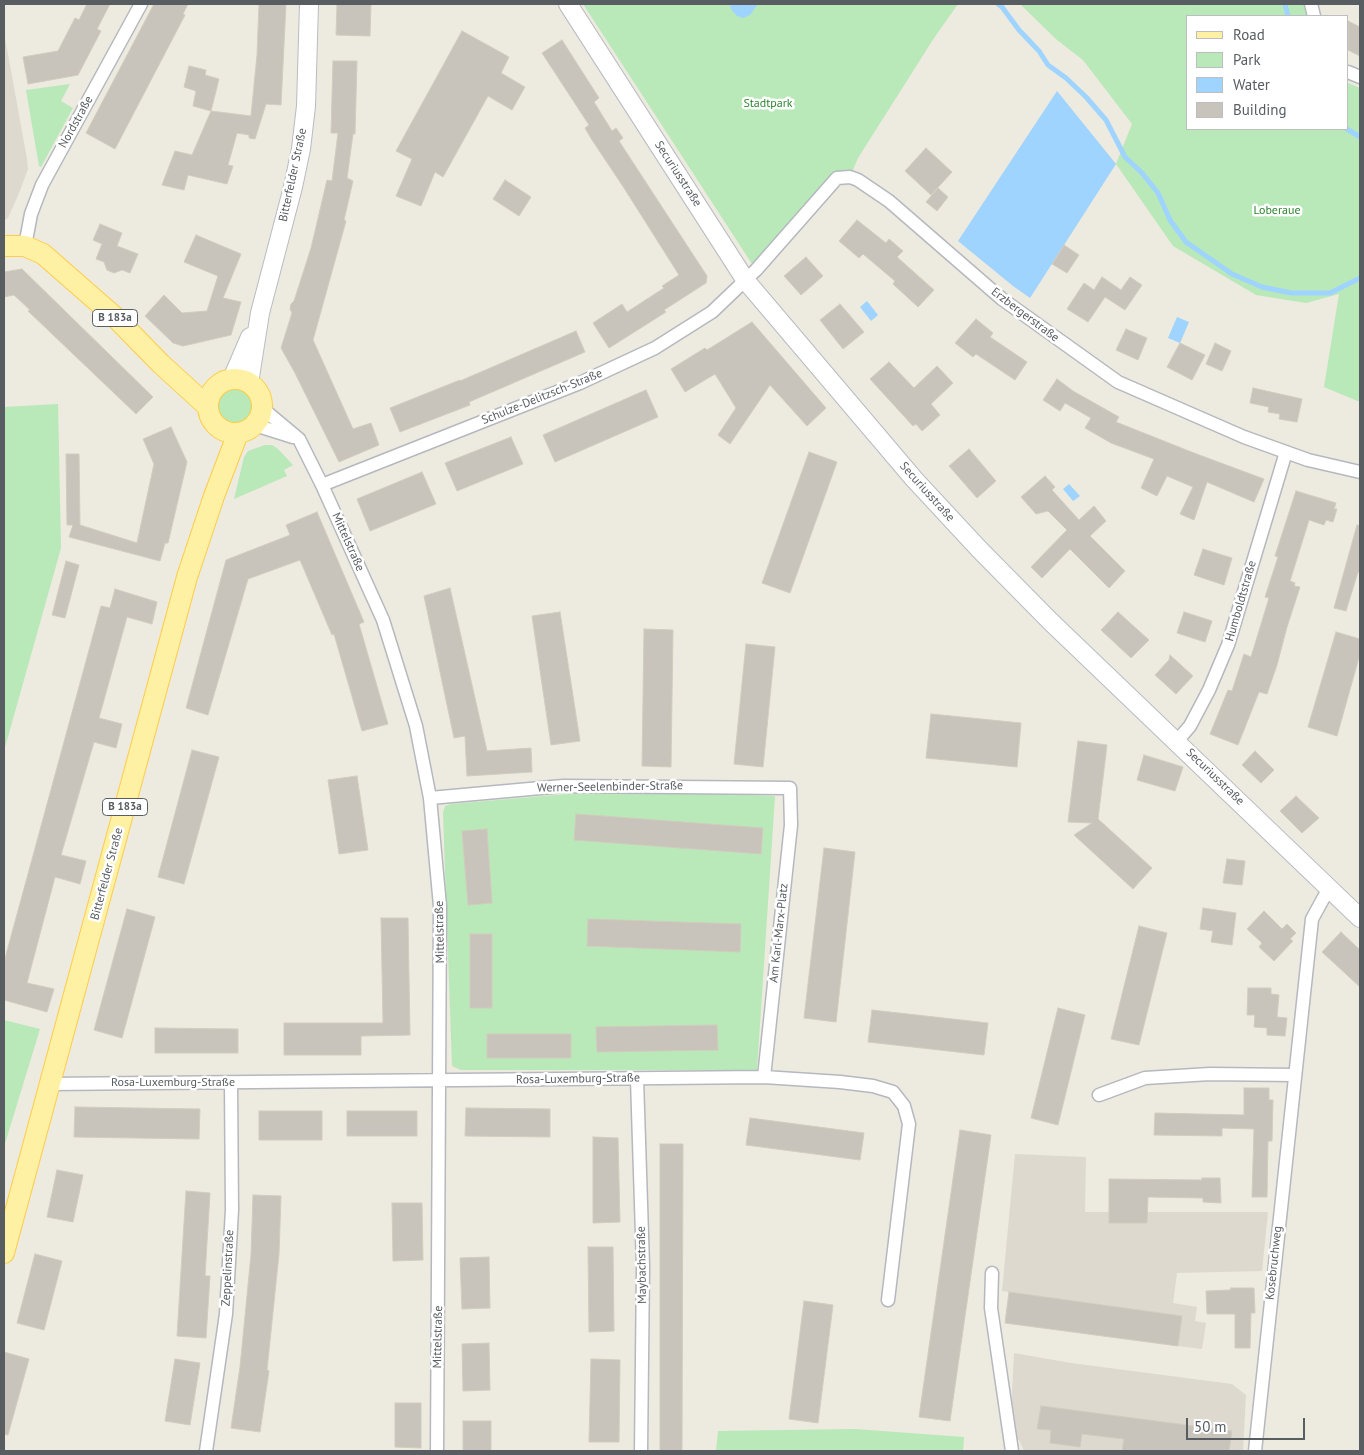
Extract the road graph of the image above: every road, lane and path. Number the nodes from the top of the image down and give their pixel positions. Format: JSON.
{"nodes":[{"id":1,"x":140,"y":4,"type":"edge"},
{"id":2,"x":309,"y":4,"type":"edge"},
{"id":3,"x":568,"y":4,"type":"edge"},
{"id":4,"x":4,"y":246,"type":"edge"},
{"id":5,"x":25,"y":246,"type":"junction"},
{"id":6,"x":746,"y":281,"type":"junction"},
{"id":7,"x":240,"y":381,"type":"junction"},
{"id":8,"x":210,"y":398,"type":"junction"},
{"id":9,"x":245,"y":424,"type":"junction"},
{"id":10,"x":299,"y":439,"type":"junction"},
{"id":11,"x":1286,"y":452,"type":"junction"},
{"id":12,"x":1360,"y":472,"type":"edge"},
{"id":13,"x":322,"y":485,"type":"junction"},
{"id":14,"x":1177,"y":741,"type":"junction"},
{"id":15,"x":790,"y":788,"type":"joint"},
{"id":16,"x":430,"y":798,"type":"junction"},
{"id":17,"x":1329,"y":888,"type":"junction"},
{"id":18,"x":1360,"y":918,"type":"edge"},
{"id":19,"x":1294,"y":1076,"type":"junction"},
{"id":20,"x":764,"y":1077,"type":"junction"},
{"id":21,"x":637,"y":1079,"type":"junction"},
{"id":22,"x":440,"y":1081,"type":"junction"},
{"id":23,"x":231,"y":1083,"type":"junction"},
{"id":24,"x":49,"y":1084,"type":"junction"},
{"id":25,"x":1099,"y":1094,"type":"dead end"},
{"id":26,"x":4,"y":1253,"type":"edge"},
{"id":27,"x":992,"y":1273,"type":"dead end"},
{"id":28,"x":888,"y":1300,"type":"dead end"},
{"id":29,"x":206,"y":1451,"type":"edge"},
{"id":30,"x":436,"y":1451,"type":"edge"},
{"id":31,"x":641,"y":1451,"type":"edge"},
{"id":32,"x":1012,"y":1451,"type":"edge"},
{"id":33,"x":1255,"y":1451,"type":"edge"}],
"edges":[{"from":1,"to":5,"type":"street","name":"Nordstraße"},
{"from":2,"to":7,"type":"street","name":"Bitterfelder Straße"},
{"from":3,"to":6,"type":"street","name":"Securiusstraße"},
{"from":4,"to":5,"type":"main road","number":"B 183a"},
{"from":5,"to":8,"type":"main road","number":"B 183a"},
{"from":6,"to":11,"type":"street","name":"Erzbergerstraße"},
{"from":6,"to":13,"type":"street","name":"Schulze-Delitzsch-Straße"},
{"from":6,"to":14,"type":"street","name":"Securiusstraße"},
{"from":7,"to":8,"type":"main road"},
{"from":7,"to":9,"type":"main road"},
{"from":8,"to":9,"type":"main road"},
{"from":9,"to":10,"type":"street"},
{"from":9,"to":10,"type":"street","name":"Mittelstraße"},
{"from":9,"to":24,"type":"main road","name":"Bitterfelder Straße","number":"B 183a"},
{"from":10,"to":13,"type":"street","name":"Mittelstraße"},
{"from":11,"to":12,"type":"street","name":"Erzbergerstraße"},
{"from":11,"to":14,"type":"street","name":"Humboldtstraße"},
{"from":13,"to":16,"type":"street","name":"Mittelstraße"},
{"from":14,"to":17,"type":"street","name":"Securiusstraße"},
{"from":15,"to":16,"type":"street","name":"Werner-Seelenbinder-Straße"},
{"from":15,"to":20,"type":"street","name":"Am Karl-Marx-Platz"},
{"from":16,"to":22,"type":"street","name":"Mittelstraße"},
{"from":17,"to":18,"type":"street","name":"Securiusstraße"},
{"from":17,"to":19,"type":"street","name":"Kosebruchweg"},
{"from":19,"to":25,"type":"street"},
{"from":19,"to":33,"type":"street","name":"Kosebruchweg"},
{"from":20,"to":21,"type":"street","name":"Rosa-Luxemburg-Straße"},
{"from":20,"to":28,"type":"street","name":"Rosa-Luxemburg-Straße"},
{"from":21,"to":22,"type":"street","name":"Rosa-Luxemburg-Straße"},
{"from":21,"to":31,"type":"street","name":"Maybachstraße"},
{"from":22,"to":23,"type":"street","name":"Rosa-Luxemburg-Straße"},
{"from":22,"to":30,"type":"street","name":"Mittelstraße"},
{"from":23,"to":24,"type":"street","name":"Rosa-Luxemburg-Straße"},
{"from":23,"to":29,"type":"street","name":"Zeppelinstraße"},
{"from":24,"to":26,"type":"main road","name":"Bitterfelder Straße","number":"B 183a"},
{"from":27,"to":32,"type":"street"}]}
